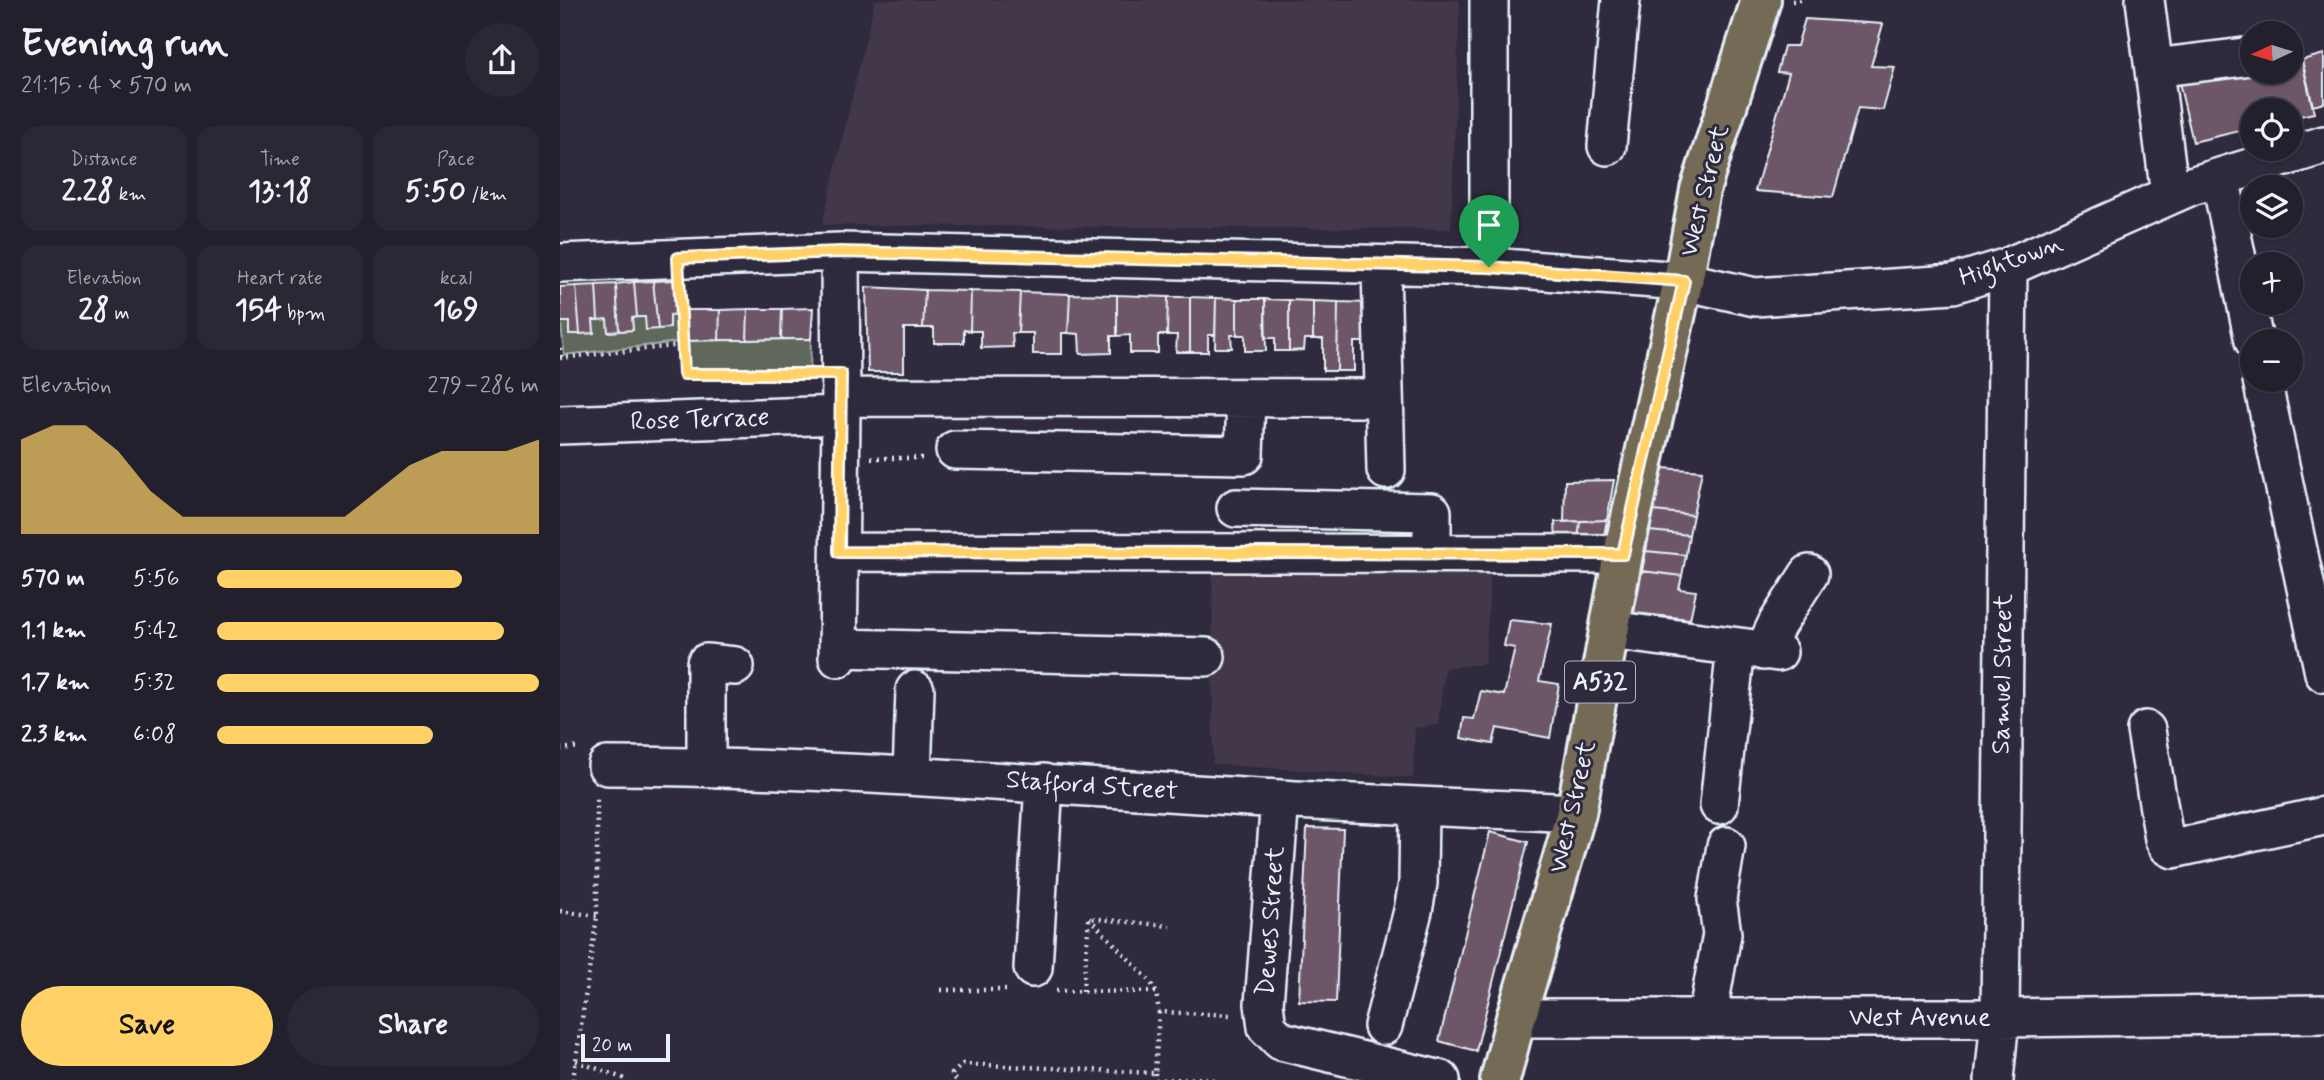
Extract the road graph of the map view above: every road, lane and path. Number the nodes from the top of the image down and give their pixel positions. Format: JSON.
{"nodes":[{"id":1,"x":1489,"y":0,"type":"edge"},
{"id":2,"x":1621,"y":0,"type":"edge"},
{"id":3,"x":1761,"y":0,"type":"edge"},
{"id":4,"x":2144,"y":0,"type":"edge"},
{"id":5,"x":2240,"y":57,"type":"edge"},
{"id":6,"x":2154,"y":68,"type":"junction"},
{"id":7,"x":2324,"y":145,"type":"edge"},
{"id":8,"x":1607,"y":146,"type":"dead end"},
{"id":9,"x":2220,"y":177,"type":"junction"},
{"id":10,"x":2170,"y":195,"type":"junction"},
{"id":11,"x":840,"y":252,"type":"junction"},
{"id":12,"x":678,"y":258,"type":"junction"},
{"id":13,"x":560,"y":263,"type":"edge"},
{"id":14,"x":1381,"y":265,"type":"junction"},
{"id":15,"x":1489,"y":267,"type":"junction"},
{"id":16,"x":2008,"y":267,"type":"junction"},
{"id":17,"x":1684,"y":281,"type":"junction"},
{"id":18,"x":2252,"y":329,"type":"edge"},
{"id":19,"x":683,"y":345,"type":"junction"},
{"id":20,"x":560,"y":348,"type":"edge"},
{"id":21,"x":560,"y":358,"type":"edge"},
{"id":22,"x":2265,"y":392,"type":"edge"},
{"id":23,"x":841,"y":396,"type":"junction"},
{"id":24,"x":1246,"y":398,"type":"junction"},
{"id":25,"x":1383,"y":398,"type":"junction"},
{"id":26,"x":560,"y":425,"type":"edge"},
{"id":27,"x":955,"y":450,"type":"joint"},
{"id":28,"x":840,"y":458,"type":"junction"},
{"id":29,"x":1237,"y":470,"type":"dead end"},
{"id":30,"x":1385,"y":470,"type":"dead end"},
{"id":31,"x":1236,"y":508,"type":"junction"},
{"id":32,"x":839,"y":552,"type":"junction"},
{"id":33,"x":1236,"y":553,"type":"junction"},
{"id":34,"x":1432,"y":553,"type":"junction"},
{"id":35,"x":1623,"y":554,"type":"junction"},
{"id":36,"x":1810,"y":574,"type":"dead end"},
{"id":37,"x":1609,"y":630,"type":"junction"},
{"id":38,"x":1759,"y":650,"type":"junction"},
{"id":39,"x":1206,"y":657,"type":"dead end"},
{"id":40,"x":735,"y":666,"type":"dead end"},
{"id":41,"x":2324,"y":673,"type":"edge"},
{"id":42,"x":915,"y":690,"type":"dead end"},
{"id":43,"x":2146,"y":730,"type":"dead end"},
{"id":44,"x":706,"y":766,"type":"junction"},
{"id":45,"x":912,"y":775,"type":"junction"},
{"id":46,"x":602,"y":776,"type":"joint"},
{"id":47,"x":1044,"y":783,"type":"junction"},
{"id":48,"x":1280,"y":799,"type":"junction"},
{"id":49,"x":1719,"y":805,"type":"dead end"},
{"id":50,"x":1419,"y":806,"type":"junction"},
{"id":51,"x":1576,"y":813,"type":"junction"},
{"id":52,"x":2324,"y":816,"type":"edge"},
{"id":53,"x":1726,"y":846,"type":"dead end"},
{"id":54,"x":560,"y":911,"type":"edge"},
{"id":55,"x":597,"y":916,"type":"junction"},
{"id":56,"x":1089,"y":918,"type":"junction"},
{"id":57,"x":1170,"y":926,"type":"dead end"},
{"id":58,"x":1032,"y":983,"type":"junction"},
{"id":59,"x":941,"y":990,"type":"dead end"},
{"id":60,"x":1083,"y":991,"type":"junction"},
{"id":61,"x":1156,"y":992,"type":"junction"},
{"id":62,"x":1265,"y":1011,"type":"junction"},
{"id":63,"x":1159,"y":1012,"type":"junction"},
{"id":64,"x":2324,"y":1014,"type":"edge"},
{"id":65,"x":1516,"y":1018,"type":"junction"},
{"id":66,"x":1707,"y":1018,"type":"junction"},
{"id":67,"x":2000,"y":1018,"type":"junction"},
{"id":68,"x":1383,"y":1027,"type":"dead end"},
{"id":69,"x":576,"y":1061,"type":"junction"},
{"id":70,"x":1108,"y":1070,"type":"junction"},
{"id":71,"x":1154,"y":1073,"type":"junction"},
{"id":72,"x":1198,"y":1079,"type":"edge"},
{"id":73,"x":573,"y":1080,"type":"edge"},
{"id":74,"x":628,"y":1080,"type":"edge"},
{"id":75,"x":956,"y":1080,"type":"edge"},
{"id":76,"x":1106,"y":1080,"type":"edge"},
{"id":77,"x":1214,"y":1080,"type":"edge"},
{"id":78,"x":1441,"y":1080,"type":"edge"},
{"id":79,"x":1500,"y":1080,"type":"edge"},
{"id":80,"x":1994,"y":1080,"type":"edge"}],
"edges":[{"from":1,"to":15,"type":"street"},
{"from":2,"to":8,"type":"street"},
{"from":3,"to":17,"type":"main road","name":"West Street","number":"A532"},
{"from":4,"to":6,"type":"street"},
{"from":5,"to":6,"type":"street"},
{"from":6,"to":10,"type":"street"},
{"from":7,"to":9,"type":"street","name":"Hightown"},
{"from":9,"to":10,"type":"street","name":"Hightown"},
{"from":9,"to":18,"type":"street"},
{"from":10,"to":16,"type":"street","name":"Hightown"},
{"from":11,"to":12,"type":"street","name":"Hightown"},
{"from":11,"to":14,"type":"street","name":"Hightown"},
{"from":11,"to":23,"type":"street"},
{"from":12,"to":13,"type":"street","name":"Hightown"},
{"from":12,"to":19,"type":"path"},
{"from":14,"to":15,"type":"street","name":"Hightown"},
{"from":14,"to":25,"type":"street"},
{"from":15,"to":17,"type":"street","name":"Hightown"},
{"from":16,"to":17,"type":"street","name":"Hightown"},
{"from":16,"to":67,"type":"street","name":"Samuel Street"},
{"from":17,"to":35,"type":"main road","name":"West Street","number":"A532"},
{"from":19,"to":21,"type":"path"},
{"from":19,"to":23,"type":"path"},
{"from":20,"to":21,"type":"path"},
{"from":22,"to":41,"type":"street"},
{"from":23,"to":24,"type":"street","name":"Rose Terrace"},
{"from":23,"to":26,"type":"street","name":"Rose Terrace"},
{"from":23,"to":28,"type":"street"},
{"from":24,"to":25,"type":"street","name":"Rose Terrace"},
{"from":24,"to":27,"type":"street"},
{"from":25,"to":30,"type":"street"},
{"from":27,"to":28,"type":"path"},
{"from":28,"to":32,"type":"street"},
{"from":29,"to":31,"type":"street"},
{"from":31,"to":33,"type":"street"},
{"from":31,"to":34,"type":"street"},
{"from":32,"to":33,"type":"street"},
{"from":32,"to":39,"type":"street"},
{"from":33,"to":34,"type":"street"},
{"from":34,"to":35,"type":"street"},
{"from":35,"to":37,"type":"main road","name":"West Street","number":"A532"},
{"from":36,"to":38,"type":"street"},
{"from":37,"to":38,"type":"street"},
{"from":37,"to":51,"type":"main road","name":"West Street","number":"A532"},
{"from":38,"to":49,"type":"street"},
{"from":40,"to":44,"type":"street"},
{"from":42,"to":45,"type":"street"},
{"from":43,"to":52,"type":"street"},
{"from":44,"to":45,"type":"street","name":"Stafford Street"},
{"from":44,"to":46,"type":"street","name":"Stafford Street"},
{"from":45,"to":47,"type":"street","name":"Stafford Street"},
{"from":46,"to":55,"type":"path"},
{"from":47,"to":48,"type":"street","name":"Stafford Street"},
{"from":47,"to":58,"type":"street"},
{"from":48,"to":50,"type":"street","name":"Stafford Street"},
{"from":48,"to":62,"type":"street","name":"Dewes Street"},
{"from":50,"to":51,"type":"street","name":"Stafford Street"},
{"from":50,"to":68,"type":"street"},
{"from":51,"to":65,"type":"main road","name":"West Street","number":"A532"},
{"from":53,"to":66,"type":"street"},
{"from":54,"to":55,"type":"path"},
{"from":55,"to":69,"type":"path"},
{"from":56,"to":57,"type":"path"},
{"from":56,"to":60,"type":"path"},
{"from":56,"to":61,"type":"path"},
{"from":58,"to":59,"type":"path"},
{"from":58,"to":60,"type":"path"},
{"from":60,"to":61,"type":"path"},
{"from":61,"to":63,"type":"path"},
{"from":62,"to":63,"type":"path"},
{"from":62,"to":78,"type":"street","name":"Dewes Street"},
{"from":63,"to":71,"type":"path"},
{"from":64,"to":67,"type":"street","name":"West Avenue"},
{"from":65,"to":66,"type":"street","name":"West Avenue"},
{"from":65,"to":79,"type":"main road","name":"West Street","number":"A532"},
{"from":66,"to":67,"type":"street","name":"West Avenue"},
{"from":67,"to":80,"type":"street","name":"Samuel Street"},
{"from":69,"to":73,"type":"path"},
{"from":69,"to":74,"type":"path"},
{"from":70,"to":71,"type":"path"},
{"from":70,"to":75,"type":"path"},
{"from":70,"to":76,"type":"path"},
{"from":71,"to":72,"type":"path"},
{"from":72,"to":77,"type":"path"}]}
